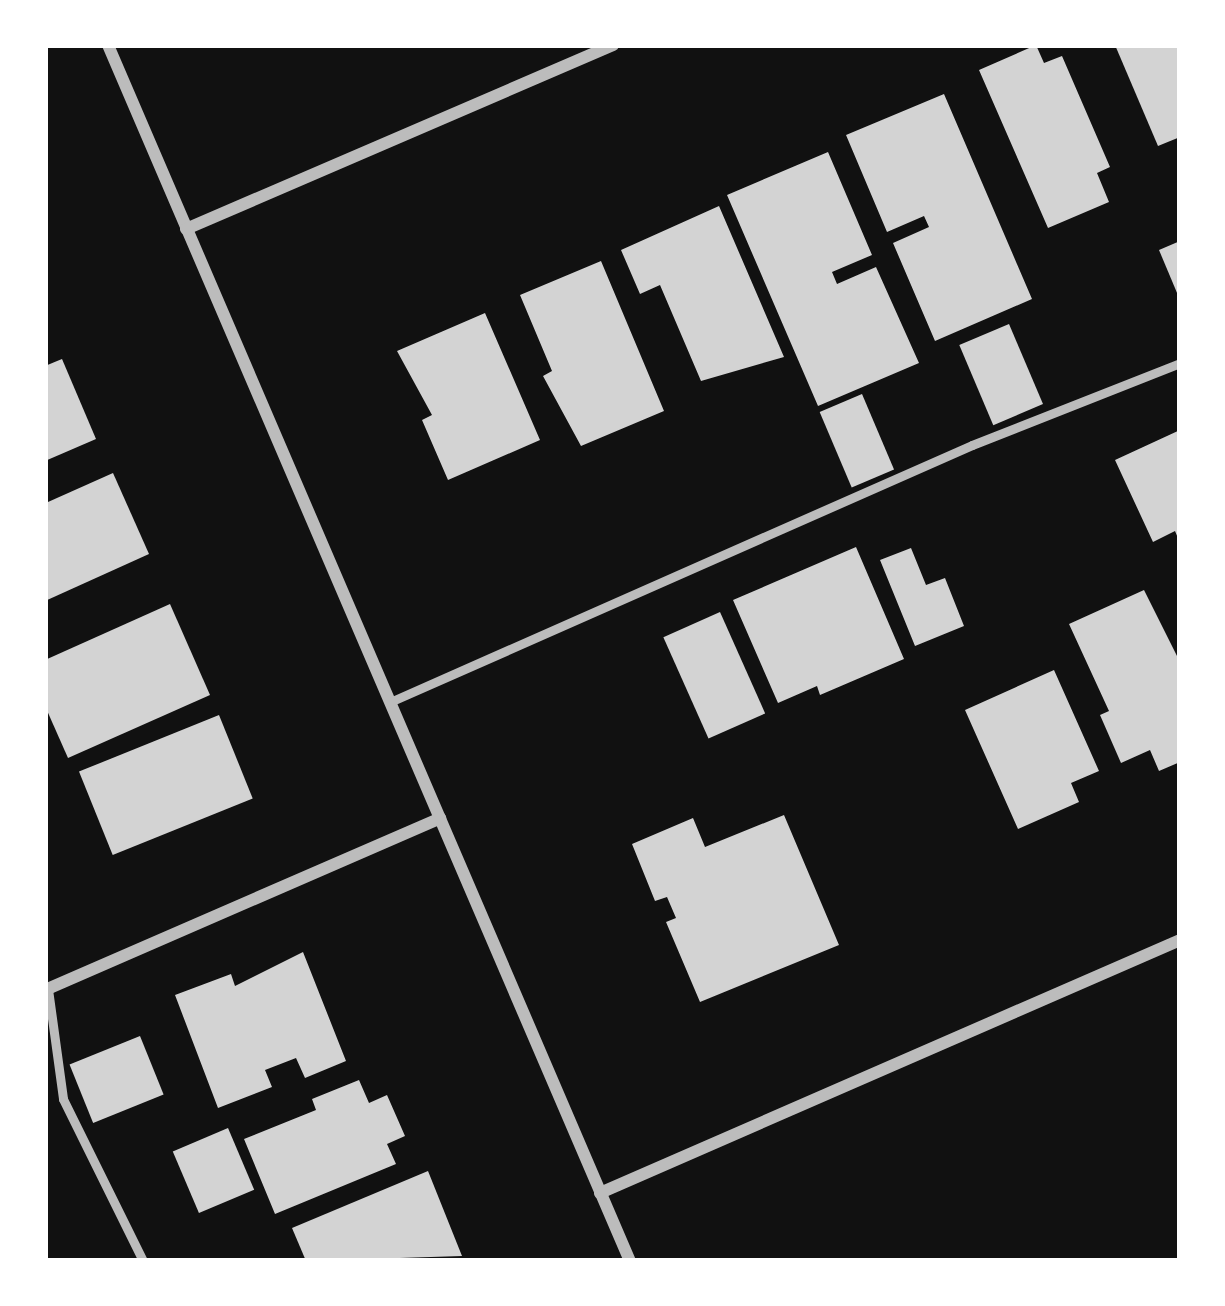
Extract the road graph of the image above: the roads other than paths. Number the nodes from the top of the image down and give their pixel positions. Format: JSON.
{"nodes":[{"id":1,"x":108,"y":45,"type":"edge"},
{"id":2,"x":613,"y":45,"type":"edge"},
{"id":3,"x":186,"y":229,"type":"junction"},
{"id":4,"x":1180,"y":363,"type":"edge"},
{"id":5,"x":390,"y":702,"type":"junction"},
{"id":6,"x":440,"y":818,"type":"junction"},
{"id":7,"x":1180,"y":940,"type":"edge"},
{"id":8,"x":47,"y":989,"type":"edge"},
{"id":9,"x":600,"y":1193,"type":"junction"},
{"id":10,"x":143,"y":1261,"type":"edge"},
{"id":11,"x":630,"y":1261,"type":"edge"}],
"edges":[{"from":1,"to":3,"type":"street"},
{"from":2,"to":3,"type":"street"},
{"from":3,"to":5,"type":"street"},
{"from":4,"to":5,"type":"lane"},
{"from":5,"to":6,"type":"street"},
{"from":6,"to":8,"type":"street"},
{"from":6,"to":9,"type":"street"},
{"from":7,"to":9,"type":"street"},
{"from":8,"to":10,"type":"lane"},
{"from":9,"to":11,"type":"street"}]}
